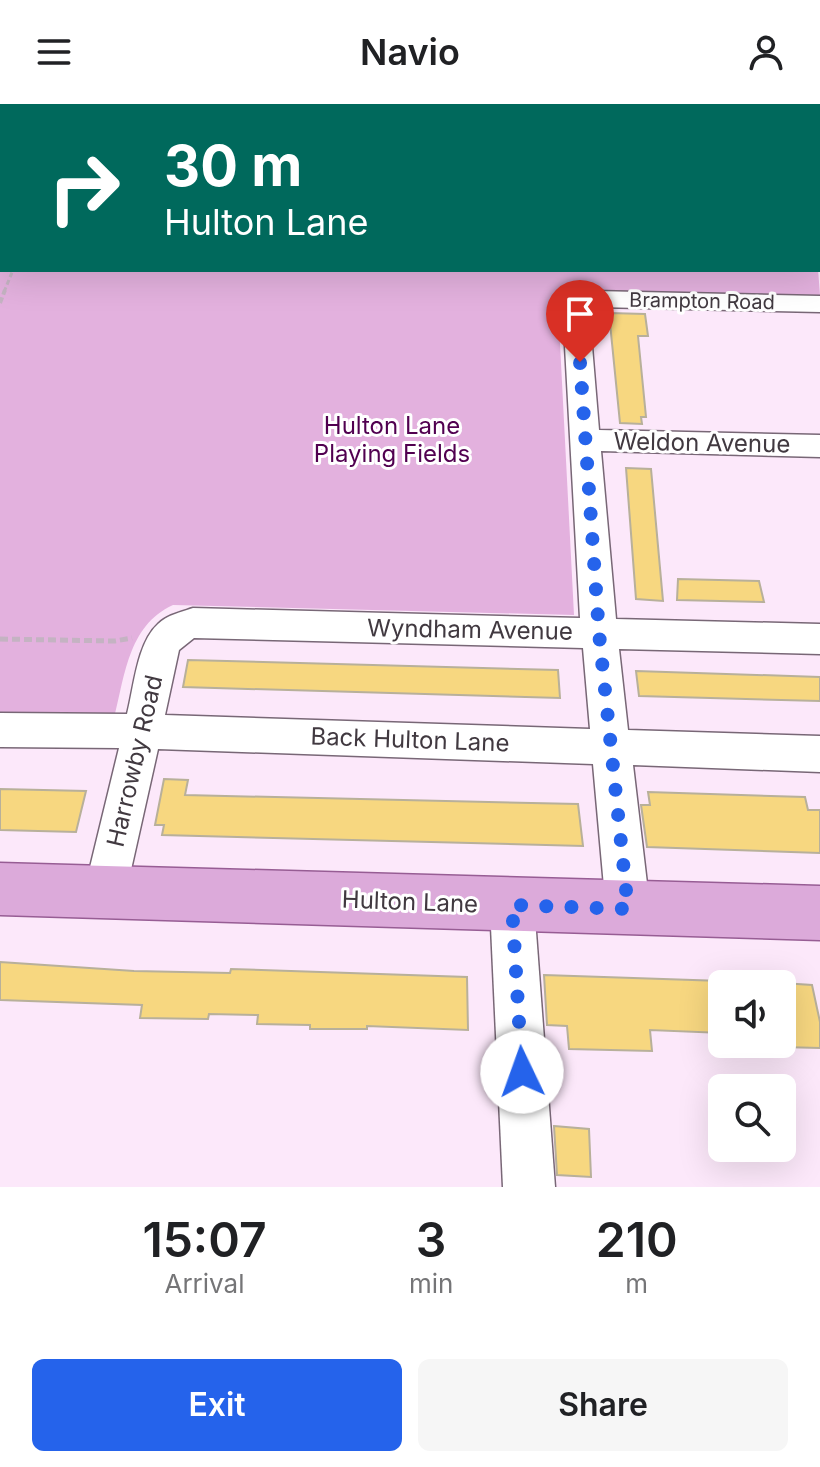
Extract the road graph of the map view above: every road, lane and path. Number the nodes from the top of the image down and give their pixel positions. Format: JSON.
{"nodes":[{"id":1,"x":12,"y":272,"type":"edge"},
{"id":2,"x":0,"y":303,"type":"edge"},
{"id":3,"x":820,"y":304,"type":"edge"},
{"id":4,"x":584,"y":440,"type":"junction"},
{"id":5,"x":820,"y":446,"type":"edge"},
{"id":6,"x":599,"y":633,"type":"junction"},
{"id":7,"x":167,"y":637,"type":"junction"},
{"id":8,"x":0,"y":639,"type":"edge"},
{"id":9,"x":820,"y":639,"type":"edge"},
{"id":10,"x":0,"y":730,"type":"edge"},
{"id":11,"x":142,"y":731,"type":"junction"},
{"id":12,"x":611,"y":747,"type":"junction"},
{"id":13,"x":820,"y":754,"type":"edge"},
{"id":14,"x":0,"y":889,"type":"edge"},
{"id":15,"x":105,"y":892,"type":"junction"},
{"id":16,"x":512,"y":905,"type":"junction"},
{"id":17,"x":628,"y":909,"type":"junction"},
{"id":18,"x":820,"y":913,"type":"edge"},
{"id":19,"x":529,"y":1187,"type":"edge"}],
"edges":[{"from":1,"to":2,"type":"path"},
{"from":3,"to":4,"type":"street","name":"Brampton Road"},
{"from":4,"to":5,"type":"street","name":"Weldon Avenue"},
{"from":4,"to":6,"type":"street"},
{"from":6,"to":7,"type":"street","name":"Wyndham Avenue"},
{"from":6,"to":9,"type":"street","name":"Wyndham Avenue"},
{"from":6,"to":12,"type":"street"},
{"from":7,"to":8,"type":"path"},
{"from":7,"to":11,"type":"street","name":"Harrowby Road"},
{"from":10,"to":11,"type":"street","name":"Back Hulton Lane"},
{"from":11,"to":12,"type":"street","name":"Back Hulton Lane"},
{"from":11,"to":15,"type":"street","name":"Harrowby Road"},
{"from":12,"to":13,"type":"street","name":"Back Hulton Lane"},
{"from":12,"to":17,"type":"street"},
{"from":14,"to":15,"type":"main road","name":"Hulton Lane"},
{"from":15,"to":16,"type":"main road","name":"Hulton Lane"},
{"from":16,"to":17,"type":"main road","name":"Hulton Lane"},
{"from":16,"to":19,"type":"street"},
{"from":17,"to":18,"type":"main road","name":"Hulton Lane"}]}
